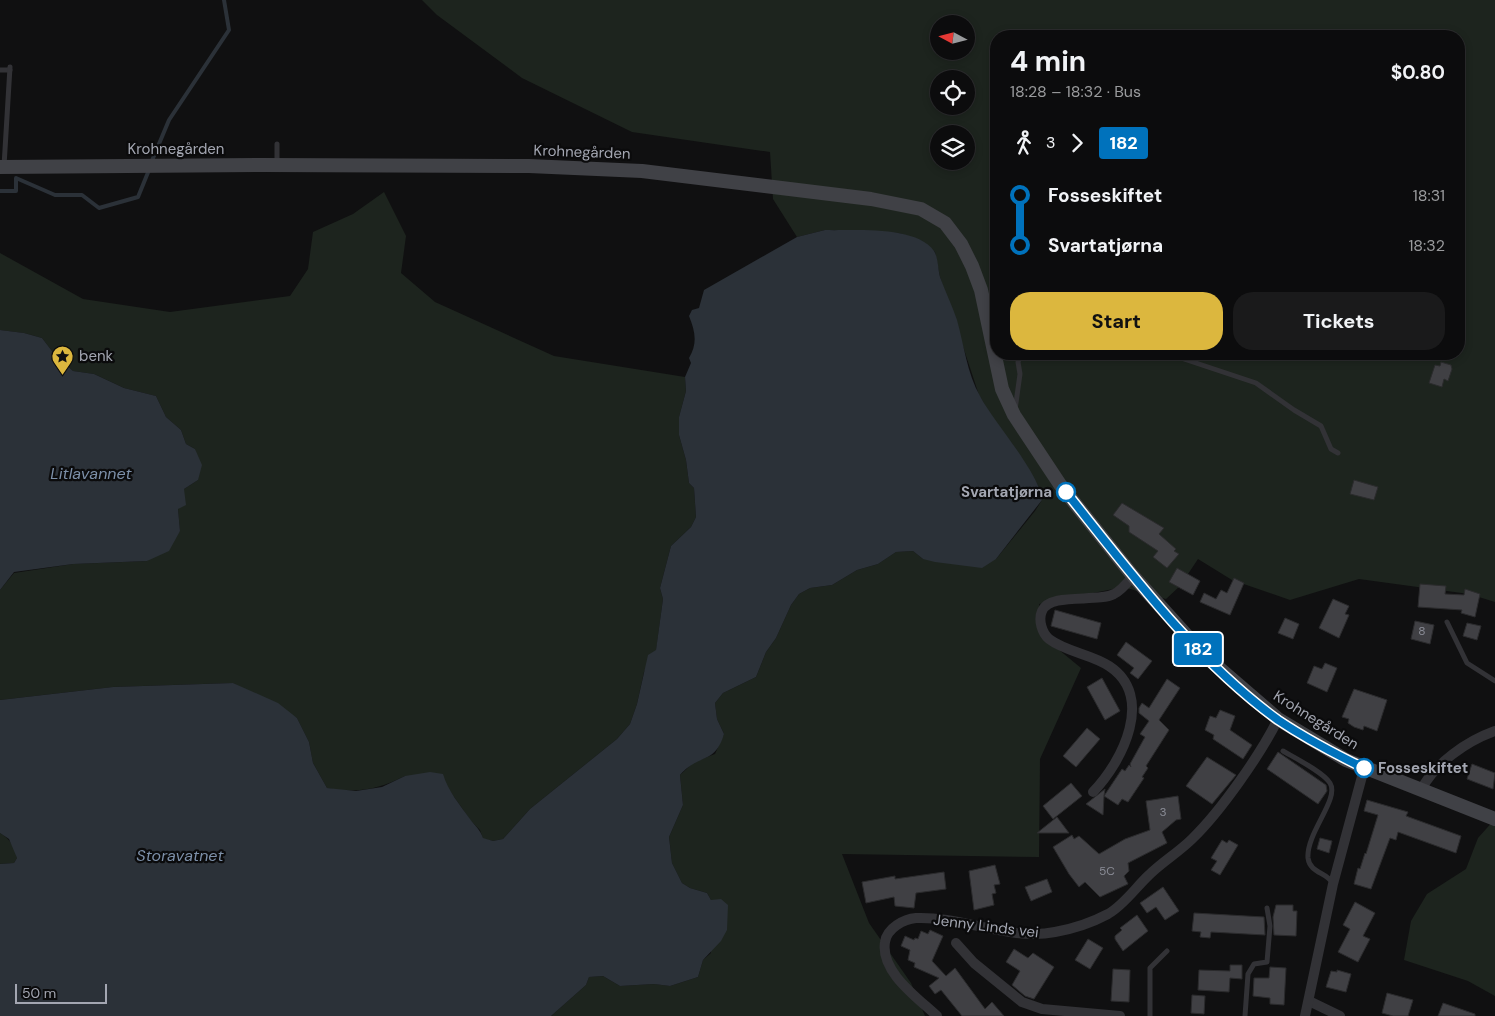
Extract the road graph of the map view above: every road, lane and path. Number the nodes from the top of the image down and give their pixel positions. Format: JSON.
{"nodes":[{"id":1,"x":0,"y":70,"type":"edge"},
{"id":2,"x":277,"y":144,"type":"dead end"},
{"id":3,"x":277,"y":165,"type":"junction"},
{"id":4,"x":2,"y":167,"type":"edge"},
{"id":5,"x":990,"y":333,"type":"edge"},
{"id":6,"x":996,"y":360,"type":"edge"},
{"id":7,"x":1019,"y":360,"type":"edge"},
{"id":8,"x":1187,"y":360,"type":"edge"},
{"id":9,"x":1014,"y":416,"type":"junction"},
{"id":10,"x":1338,"y":453,"type":"dead end"},
{"id":11,"x":1133,"y":576,"type":"junction"},
{"id":12,"x":1447,"y":622,"type":"dead end"},
{"id":13,"x":1495,"y":682,"type":"edge"},
{"id":14,"x":1278,"y":719,"type":"junction"},
{"id":15,"x":1495,"y":731,"type":"edge"},
{"id":16,"x":1283,"y":751,"type":"dead end"},
{"id":17,"x":1364,"y":769,"type":"junction"},
{"id":18,"x":1422,"y":790,"type":"junction"},
{"id":19,"x":1094,"y":792,"type":"dead end"},
{"id":20,"x":1495,"y":819,"type":"edge"},
{"id":21,"x":1333,"y":884,"type":"junction"},
{"id":22,"x":1267,"y":908,"type":"dead end"},
{"id":23,"x":956,"y":943,"type":"dead end"},
{"id":24,"x":1167,"y":951,"type":"dead end"},
{"id":25,"x":1309,"y":1001,"type":"junction"},
{"id":26,"x":1100,"y":1015,"type":"edge"},
{"id":27,"x":938,"y":1016,"type":"edge"},
{"id":28,"x":1120,"y":1016,"type":"edge"},
{"id":29,"x":1150,"y":1016,"type":"edge"},
{"id":30,"x":1246,"y":1016,"type":"edge"},
{"id":31,"x":1305,"y":1016,"type":"edge"},
{"id":32,"x":1340,"y":1016,"type":"edge"}],
"edges":[{"from":1,"to":4,"type":"lane","name":"Krohnegården"},
{"from":2,"to":3,"type":"lane"},
{"from":3,"to":4,"type":"main road","name":"Krohnegården"},
{"from":3,"to":5,"type":"main road","name":"Krohnegården"},
{"from":6,"to":9,"type":"main road","name":"Krohnegården"},
{"from":7,"to":9,"type":"lane"},
{"from":8,"to":10,"type":"lane"},
{"from":9,"to":11,"type":"main road","name":"Krohnegården"},
{"from":11,"to":14,"type":"main road","name":"Krohnegården"},
{"from":11,"to":19,"type":"street"},
{"from":12,"to":13,"type":"lane"},
{"from":14,"to":17,"type":"main road","name":"Krohnegården"},
{"from":14,"to":27,"type":"street","name":"Jenny Linds vei"},
{"from":15,"to":18,"type":"street"},
{"from":16,"to":21,"type":"lane"},
{"from":17,"to":18,"type":"main road","name":"Krohnegården"},
{"from":17,"to":21,"type":"street"},
{"from":18,"to":20,"type":"main road","name":"Krohnegården"},
{"from":21,"to":25,"type":"street"},
{"from":22,"to":30,"type":"lane"},
{"from":23,"to":26,"type":"street"},
{"from":24,"to":29,"type":"lane"},
{"from":25,"to":31,"type":"street"},
{"from":25,"to":32,"type":"street"},
{"from":26,"to":28,"type":"street"}]}
